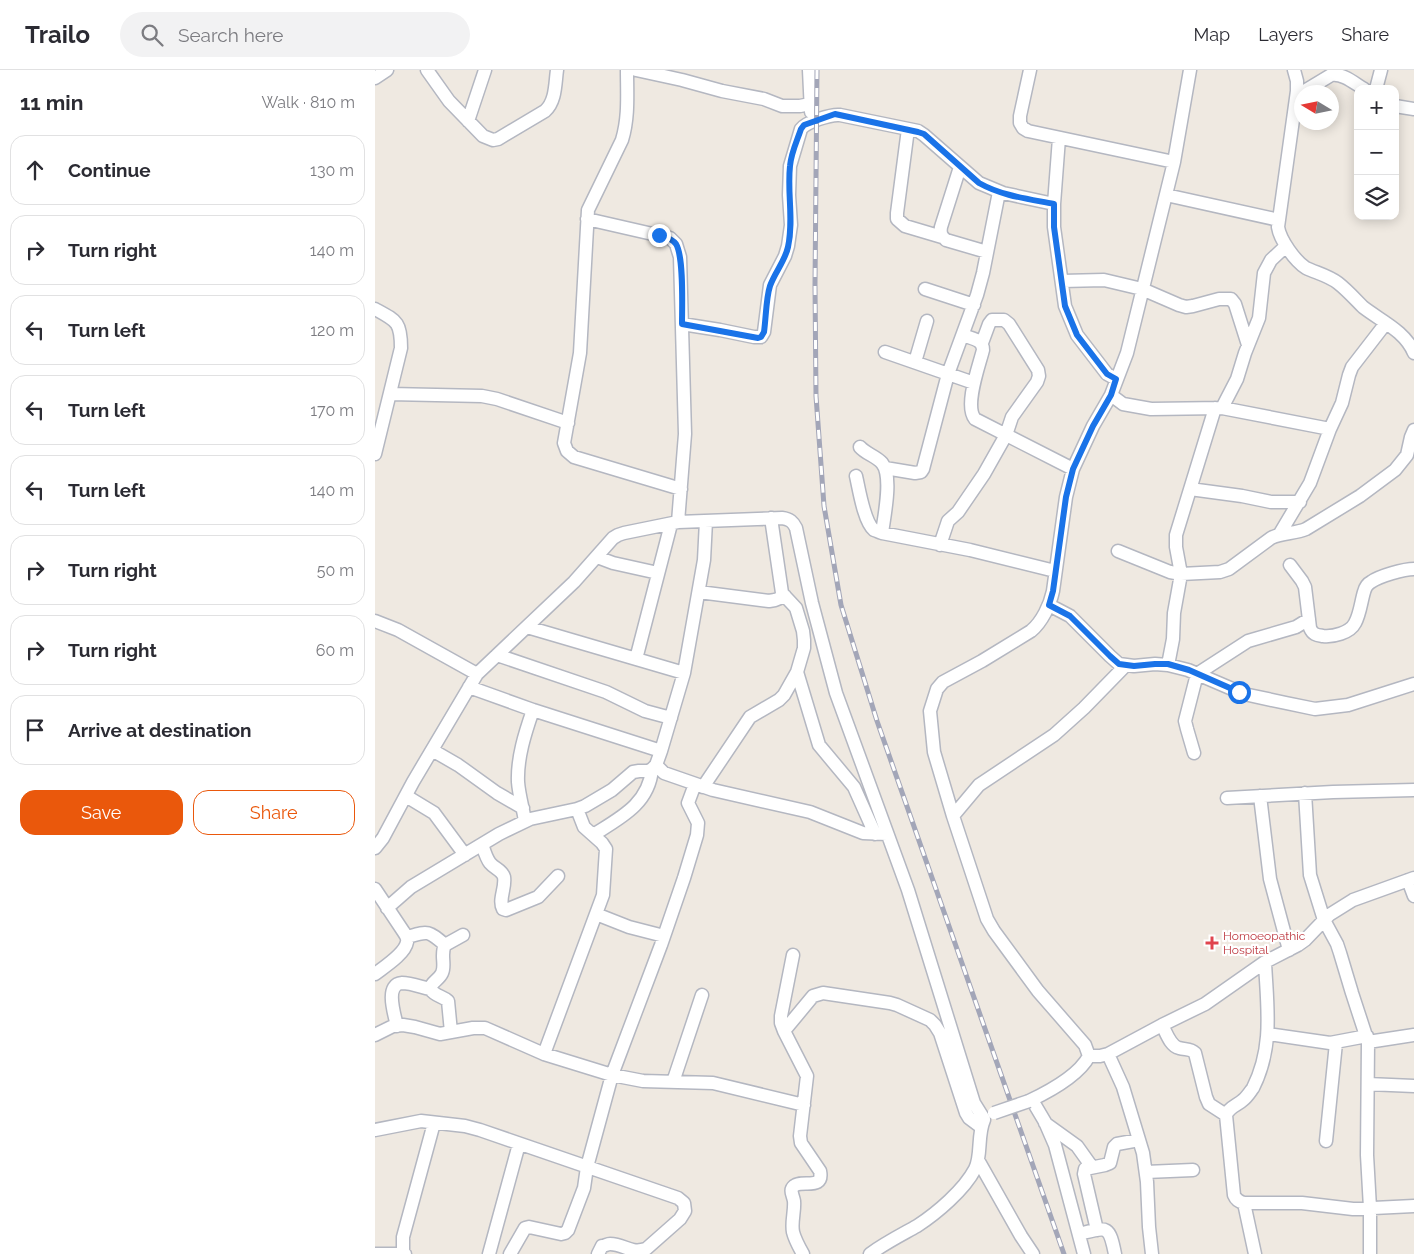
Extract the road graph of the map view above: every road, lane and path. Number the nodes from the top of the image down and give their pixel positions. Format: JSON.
{"nodes":[{"id":1,"x":387,"y":70,"type":"edge"},
{"id":2,"x":427,"y":70,"type":"edge"},
{"id":3,"x":485,"y":70,"type":"edge"},
{"id":4,"x":557,"y":70,"type":"edge"},
{"id":5,"x":627,"y":70,"type":"edge"},
{"id":6,"x":636,"y":70,"type":"edge"},
{"id":7,"x":809,"y":70,"type":"edge"},
{"id":8,"x":1030,"y":70,"type":"edge"},
{"id":9,"x":1190,"y":70,"type":"edge"},
{"id":10,"x":1294,"y":70,"type":"edge"},
{"id":11,"x":1381,"y":70,"type":"edge"},
{"id":12,"x":1332,"y":73,"type":"edge"},
{"id":13,"x":375,"y":78,"type":"edge"},
{"id":14,"x":1298,"y":85,"type":"edge"},
{"id":15,"x":1314,"y":85,"type":"edge"},
{"id":16,"x":1357,"y":85,"type":"edge"},
{"id":17,"x":1377,"y":85,"type":"edge"},
{"id":18,"x":811,"y":106,"type":"junction"},
{"id":19,"x":1399,"y":107,"type":"edge"},
{"id":20,"x":1414,"y":109,"type":"edge"},
{"id":21,"x":468,"y":121,"type":"junction"},
{"id":22,"x":812,"y":122,"type":"junction"},
{"id":23,"x":908,"y":129,"type":"junction"},
{"id":24,"x":1295,"y":130,"type":"edge"},
{"id":25,"x":1059,"y":138,"type":"junction"},
{"id":26,"x":1174,"y":162,"type":"junction"},
{"id":27,"x":960,"y":167,"type":"junction"},
{"id":28,"x":999,"y":192,"type":"junction"},
{"id":29,"x":1166,"y":195,"type":"junction"},
{"id":30,"x":1054,"y":204,"type":"junction"},
{"id":31,"x":587,"y":220,"type":"junction"},
{"id":32,"x":1279,"y":220,"type":"junction"},
{"id":33,"x":942,"y":237,"type":"junction"},
{"id":34,"x":1286,"y":246,"type":"junction"},
{"id":35,"x":987,"y":252,"type":"junction"},
{"id":36,"x":1061,"y":281,"type":"junction"},
{"id":37,"x":925,"y":289,"type":"dead end"},
{"id":38,"x":1142,"y":289,"type":"junction"},
{"id":39,"x":974,"y":305,"type":"junction"},
{"id":40,"x":375,"y":309,"type":"edge"},
{"id":41,"x":927,"y":322,"type":"dead end"},
{"id":42,"x":1386,"y":323,"type":"junction"},
{"id":43,"x":682,"y":324,"type":"junction"},
{"id":44,"x":963,"y":335,"type":"junction"},
{"id":45,"x":982,"y":343,"type":"junction"},
{"id":46,"x":1248,"y":345,"type":"junction"},
{"id":47,"x":885,"y":352,"type":"dead end"},
{"id":48,"x":1414,"y":353,"type":"edge"},
{"id":49,"x":915,"y":362,"type":"junction"},
{"id":50,"x":948,"y":374,"type":"junction"},
{"id":51,"x":1116,"y":379,"type":"junction"},
{"id":52,"x":974,"y":383,"type":"junction"},
{"id":53,"x":390,"y":394,"type":"junction"},
{"id":54,"x":1111,"y":395,"type":"junction"},
{"id":55,"x":1218,"y":408,"type":"junction"},
{"id":56,"x":568,"y":423,"type":"junction"},
{"id":57,"x":1330,"y":429,"type":"junction"},
{"id":58,"x":1414,"y":430,"type":"edge"},
{"id":59,"x":1006,"y":435,"type":"junction"},
{"id":60,"x":860,"y":447,"type":"dead end"},
{"id":61,"x":375,"y":454,"type":"edge"},
{"id":62,"x":885,"y":468,"type":"junction"},
{"id":63,"x":1073,"y":469,"type":"junction"},
{"id":64,"x":856,"y":476,"type":"dead end"},
{"id":65,"x":681,"y":489,"type":"junction"},
{"id":66,"x":1190,"y":489,"type":"junction"},
{"id":67,"x":1300,"y":502,"type":"junction"},
{"id":68,"x":771,"y":518,"type":"junction"},
{"id":69,"x":706,"y":521,"type":"junction"},
{"id":70,"x":674,"y":523,"type":"junction"},
{"id":71,"x":882,"y":533,"type":"junction"},
{"id":72,"x":1279,"y":535,"type":"junction"},
{"id":73,"x":940,"y":544,"type":"junction"},
{"id":74,"x":1117,"y":551,"type":"dead end"},
{"id":75,"x":597,"y":557,"type":"junction"},
{"id":76,"x":1290,"y":565,"type":"dead end"},
{"id":77,"x":1414,"y":569,"type":"edge"},
{"id":78,"x":1055,"y":570,"type":"junction"},
{"id":79,"x":658,"y":573,"type":"junction"},
{"id":80,"x":1181,"y":574,"type":"junction"},
{"id":81,"x":699,"y":592,"type":"junction"},
{"id":82,"x":785,"y":596,"type":"junction"},
{"id":83,"x":1049,"y":605,"type":"junction"},
{"id":84,"x":1309,"y":619,"type":"junction"},
{"id":85,"x":375,"y":621,"type":"edge"},
{"id":86,"x":527,"y":627,"type":"junction"},
{"id":87,"x":497,"y":655,"type":"junction"},
{"id":88,"x":636,"y":659,"type":"junction"},
{"id":89,"x":1168,"y":664,"type":"junction"},
{"id":90,"x":1125,"y":666,"type":"junction"},
{"id":91,"x":797,"y":672,"type":"junction"},
{"id":92,"x":683,"y":673,"type":"junction"},
{"id":93,"x":477,"y":674,"type":"junction"},
{"id":94,"x":1197,"y":674,"type":"junction"},
{"id":95,"x":1414,"y":684,"type":"edge"},
{"id":96,"x":469,"y":687,"type":"junction"},
{"id":97,"x":533,"y":710,"type":"junction"},
{"id":98,"x":671,"y":718,"type":"junction"},
{"id":99,"x":432,"y":750,"type":"junction"},
{"id":100,"x":661,"y":751,"type":"junction"},
{"id":101,"x":1194,"y":752,"type":"dead end"},
{"id":102,"x":654,"y":767,"type":"junction"},
{"id":103,"x":699,"y":785,"type":"junction"},
{"id":104,"x":1414,"y":790,"type":"edge"},
{"id":105,"x":1305,"y":793,"type":"junction"},
{"id":106,"x":406,"y":796,"type":"junction"},
{"id":107,"x":1260,"y":796,"type":"junction"},
{"id":108,"x":1227,"y":798,"type":"dead end"},
{"id":109,"x":523,"y":808,"type":"junction"},
{"id":110,"x":577,"y":809,"type":"junction"},
{"id":111,"x":953,"y":816,"type":"junction"},
{"id":112,"x":525,"y":821,"type":"junction"},
{"id":113,"x":881,"y":834,"type":"junction"},
{"id":114,"x":593,"y":835,"type":"junction"},
{"id":115,"x":482,"y":844,"type":"junction"},
{"id":116,"x":375,"y":848,"type":"edge"},
{"id":117,"x":465,"y":855,"type":"junction"},
{"id":118,"x":558,"y":876,"type":"dead end"},
{"id":119,"x":1411,"y":879,"type":"edge"},
{"id":120,"x":375,"y":890,"type":"edge"},
{"id":121,"x":1414,"y":896,"type":"edge"},
{"id":122,"x":387,"y":908,"type":"junction"},
{"id":123,"x":596,"y":914,"type":"junction"},
{"id":124,"x":1324,"y":920,"type":"junction"},
{"id":125,"x":463,"y":934,"type":"dead end"},
{"id":126,"x":664,"y":936,"type":"junction"},
{"id":127,"x":407,"y":937,"type":"junction"},
{"id":128,"x":445,"y":945,"type":"junction"},
{"id":129,"x":1289,"y":950,"type":"junction"},
{"id":130,"x":793,"y":955,"type":"dead end"},
{"id":131,"x":1265,"y":962,"type":"junction"},
{"id":132,"x":375,"y":974,"type":"edge"},
{"id":133,"x":430,"y":989,"type":"junction"},
{"id":134,"x":702,"y":995,"type":"dead end"},
{"id":135,"x":1162,"y":1025,"type":"junction"},
{"id":136,"x":397,"y":1026,"type":"junction"},
{"id":137,"x":784,"y":1031,"type":"junction"},
{"id":138,"x":451,"y":1032,"type":"junction"},
{"id":139,"x":1268,"y":1034,"type":"junction"},
{"id":140,"x":375,"y":1035,"type":"edge"},
{"id":141,"x":1414,"y":1035,"type":"edge"},
{"id":142,"x":1367,"y":1039,"type":"junction"},
{"id":143,"x":1336,"y":1043,"type":"junction"},
{"id":144,"x":544,"y":1054,"type":"junction"},
{"id":145,"x":1108,"y":1054,"type":"junction"},
{"id":146,"x":1089,"y":1056,"type":"junction"},
{"id":147,"x":612,"y":1075,"type":"junction"},
{"id":148,"x":673,"y":1082,"type":"junction"},
{"id":149,"x":1368,"y":1084,"type":"junction"},
{"id":150,"x":1414,"y":1086,"type":"edge"},
{"id":151,"x":1030,"y":1100,"type":"junction"},
{"id":152,"x":804,"y":1105,"type":"junction"},
{"id":153,"x":1226,"y":1115,"type":"junction"},
{"id":154,"x":986,"y":1120,"type":"junction"},
{"id":155,"x":1045,"y":1122,"type":"junction"},
{"id":156,"x":434,"y":1123,"type":"junction"},
{"id":157,"x":375,"y":1130,"type":"edge"},
{"id":158,"x":1139,"y":1140,"type":"junction"},
{"id":159,"x":1326,"y":1141,"type":"dead end"},
{"id":160,"x":519,"y":1144,"type":"junction"},
{"id":161,"x":978,"y":1160,"type":"junction"},
{"id":162,"x":587,"y":1167,"type":"junction"},
{"id":163,"x":1092,"y":1167,"type":"junction"},
{"id":164,"x":1193,"y":1170,"type":"dead end"},
{"id":165,"x":1146,"y":1172,"type":"junction"},
{"id":166,"x":1244,"y":1203,"type":"junction"},
{"id":167,"x":1414,"y":1206,"type":"edge"},
{"id":168,"x":1370,"y":1208,"type":"junction"},
{"id":169,"x":1097,"y":1230,"type":"junction"},
{"id":170,"x":1079,"y":1234,"type":"junction"},
{"id":171,"x":375,"y":1254,"type":"edge"},
{"id":172,"x":404,"y":1254,"type":"edge"},
{"id":173,"x":489,"y":1254,"type":"edge"},
{"id":174,"x":510,"y":1254,"type":"edge"},
{"id":175,"x":598,"y":1254,"type":"edge"},
{"id":176,"x":803,"y":1254,"type":"edge"},
{"id":177,"x":870,"y":1254,"type":"edge"},
{"id":178,"x":1033,"y":1254,"type":"edge"},
{"id":179,"x":1084,"y":1254,"type":"edge"},
{"id":180,"x":1115,"y":1254,"type":"edge"},
{"id":181,"x":1152,"y":1254,"type":"edge"},
{"id":182,"x":1255,"y":1254,"type":"edge"},
{"id":183,"x":1370,"y":1254,"type":"edge"}],
"edges":[{"from":1,"to":13,"type":"street"},
{"from":2,"to":21,"type":"street"},
{"from":3,"to":21,"type":"street"},
{"from":4,"to":21,"type":"street"},
{"from":5,"to":31,"type":"street"},
{"from":6,"to":18,"type":"street"},
{"from":7,"to":18,"type":"street"},
{"from":8,"to":25,"type":"street"},
{"from":9,"to":26,"type":"street"},
{"from":10,"to":14,"type":"street"},
{"from":11,"to":17,"type":"street"},
{"from":12,"to":15,"type":"street"},
{"from":12,"to":16,"type":"street"},
{"from":18,"to":22,"type":"street"},
{"from":19,"to":20,"type":"street"},
{"from":22,"to":23,"type":"street"},
{"from":22,"to":43,"type":"street"},
{"from":23,"to":27,"type":"street"},
{"from":23,"to":33,"type":"street"},
{"from":24,"to":32,"type":"street"},
{"from":25,"to":26,"type":"street"},
{"from":25,"to":30,"type":"street"},
{"from":26,"to":29,"type":"street"},
{"from":27,"to":28,"type":"street"},
{"from":27,"to":33,"type":"street"},
{"from":28,"to":30,"type":"street"},
{"from":28,"to":35,"type":"street"},
{"from":29,"to":32,"type":"street"},
{"from":29,"to":38,"type":"street"},
{"from":30,"to":36,"type":"street"},
{"from":31,"to":43,"type":"street"},
{"from":31,"to":56,"type":"street"},
{"from":32,"to":34,"type":"street"},
{"from":33,"to":35,"type":"street"},
{"from":34,"to":42,"type":"street"},
{"from":34,"to":46,"type":"street"},
{"from":35,"to":39,"type":"street"},
{"from":36,"to":38,"type":"street"},
{"from":36,"to":51,"type":"street"},
{"from":37,"to":39,"type":"street"},
{"from":38,"to":46,"type":"street"},
{"from":38,"to":51,"type":"street"},
{"from":39,"to":44,"type":"street"},
{"from":40,"to":53,"type":"street"},
{"from":41,"to":49,"type":"street"},
{"from":42,"to":48,"type":"street"},
{"from":42,"to":57,"type":"street"},
{"from":43,"to":65,"type":"street"},
{"from":44,"to":45,"type":"street"},
{"from":44,"to":50,"type":"street"},
{"from":45,"to":52,"type":"street"},
{"from":45,"to":59,"type":"street"},
{"from":46,"to":55,"type":"street"},
{"from":47,"to":49,"type":"street"},
{"from":49,"to":50,"type":"street"},
{"from":50,"to":52,"type":"street"},
{"from":50,"to":62,"type":"street"},
{"from":51,"to":54,"type":"street"},
{"from":52,"to":59,"type":"street"},
{"from":53,"to":56,"type":"street"},
{"from":53,"to":61,"type":"street"},
{"from":54,"to":55,"type":"street"},
{"from":54,"to":63,"type":"street"},
{"from":55,"to":57,"type":"street"},
{"from":55,"to":66,"type":"street"},
{"from":56,"to":65,"type":"street"},
{"from":57,"to":67,"type":"street"},
{"from":58,"to":72,"type":"street"},
{"from":59,"to":63,"type":"street"},
{"from":59,"to":73,"type":"street"},
{"from":60,"to":62,"type":"street"},
{"from":62,"to":71,"type":"street"},
{"from":63,"to":78,"type":"street"},
{"from":64,"to":71,"type":"street"},
{"from":65,"to":70,"type":"street"},
{"from":66,"to":67,"type":"street"},
{"from":66,"to":80,"type":"street"},
{"from":67,"to":72,"type":"street"},
{"from":68,"to":69,"type":"street"},
{"from":68,"to":82,"type":"street"},
{"from":68,"to":113,"type":"street"},
{"from":69,"to":70,"type":"street"},
{"from":69,"to":81,"type":"street"},
{"from":70,"to":75,"type":"street"},
{"from":70,"to":79,"type":"street"},
{"from":71,"to":73,"type":"street"},
{"from":72,"to":80,"type":"street"},
{"from":73,"to":78,"type":"street"},
{"from":74,"to":80,"type":"street"},
{"from":75,"to":79,"type":"street"},
{"from":75,"to":86,"type":"street"},
{"from":76,"to":84,"type":"street"},
{"from":77,"to":84,"type":"street"},
{"from":78,"to":83,"type":"street"},
{"from":79,"to":88,"type":"street"},
{"from":80,"to":89,"type":"street"},
{"from":81,"to":82,"type":"street"},
{"from":81,"to":92,"type":"street"},
{"from":82,"to":91,"type":"street"},
{"from":83,"to":90,"type":"street"},
{"from":83,"to":111,"type":"street"},
{"from":84,"to":94,"type":"street"},
{"from":85,"to":93,"type":"street"},
{"from":86,"to":87,"type":"street"},
{"from":86,"to":88,"type":"street"},
{"from":87,"to":93,"type":"street"},
{"from":87,"to":98,"type":"street"},
{"from":88,"to":92,"type":"street"},
{"from":89,"to":90,"type":"street"},
{"from":89,"to":94,"type":"street"},
{"from":90,"to":111,"type":"street"},
{"from":91,"to":103,"type":"street"},
{"from":91,"to":113,"type":"street"},
{"from":92,"to":98,"type":"street"},
{"from":93,"to":96,"type":"street"},
{"from":94,"to":95,"type":"street"},
{"from":94,"to":101,"type":"street"},
{"from":96,"to":97,"type":"street"},
{"from":96,"to":99,"type":"street"},
{"from":97,"to":100,"type":"street"},
{"from":97,"to":109,"type":"street"},
{"from":98,"to":100,"type":"street"},
{"from":99,"to":106,"type":"street"},
{"from":99,"to":109,"type":"street"},
{"from":100,"to":102,"type":"street"},
{"from":102,"to":103,"type":"street"},
{"from":102,"to":110,"type":"street"},
{"from":102,"to":114,"type":"street"},
{"from":103,"to":113,"type":"street"},
{"from":103,"to":126,"type":"street"},
{"from":104,"to":105,"type":"street"},
{"from":105,"to":107,"type":"street"},
{"from":105,"to":124,"type":"street"},
{"from":106,"to":116,"type":"street"},
{"from":106,"to":117,"type":"street"},
{"from":107,"to":108,"type":"street"},
{"from":107,"to":129,"type":"street"},
{"from":109,"to":112,"type":"street"},
{"from":110,"to":112,"type":"street"},
{"from":110,"to":114,"type":"street"},
{"from":111,"to":146,"type":"street"},
{"from":112,"to":115,"type":"street"},
{"from":113,"to":154,"type":"street"},
{"from":114,"to":123,"type":"street"},
{"from":115,"to":117,"type":"street"},
{"from":115,"to":118,"type":"street"},
{"from":117,"to":122,"type":"street"},
{"from":119,"to":121,"type":"street"},
{"from":119,"to":124,"type":"street"},
{"from":120,"to":122,"type":"street"},
{"from":122,"to":127,"type":"street"},
{"from":123,"to":126,"type":"street"},
{"from":123,"to":144,"type":"street"},
{"from":124,"to":129,"type":"street"},
{"from":124,"to":142,"type":"street"},
{"from":125,"to":128,"type":"street"},
{"from":126,"to":147,"type":"street"},
{"from":127,"to":128,"type":"street"},
{"from":127,"to":132,"type":"street"},
{"from":128,"to":133,"type":"street"},
{"from":129,"to":131,"type":"street"},
{"from":130,"to":137,"type":"street"},
{"from":131,"to":135,"type":"street"},
{"from":131,"to":139,"type":"street"},
{"from":133,"to":136,"type":"street"},
{"from":133,"to":138,"type":"street"},
{"from":134,"to":148,"type":"street"},
{"from":135,"to":145,"type":"street"},
{"from":135,"to":153,"type":"street"},
{"from":136,"to":138,"type":"street"},
{"from":136,"to":140,"type":"street"},
{"from":137,"to":152,"type":"street"},
{"from":137,"to":154,"type":"street"},
{"from":138,"to":144,"type":"street"},
{"from":139,"to":143,"type":"street"},
{"from":139,"to":153,"type":"street"},
{"from":141,"to":142,"type":"street"},
{"from":142,"to":143,"type":"street"},
{"from":142,"to":149,"type":"street"},
{"from":143,"to":159,"type":"street"},
{"from":144,"to":147,"type":"street"},
{"from":145,"to":146,"type":"street"},
{"from":145,"to":158,"type":"street"},
{"from":146,"to":151,"type":"street"},
{"from":147,"to":148,"type":"street"},
{"from":147,"to":162,"type":"street"},
{"from":148,"to":152,"type":"street"},
{"from":149,"to":150,"type":"street"},
{"from":149,"to":168,"type":"street"},
{"from":151,"to":154,"type":"street","bridge":true},
{"from":151,"to":155,"type":"street"},
{"from":152,"to":176,"type":"street"},
{"from":153,"to":166,"type":"street"},
{"from":154,"to":161,"type":"street"},
{"from":155,"to":163,"type":"street"},
{"from":155,"to":170,"type":"street"},
{"from":156,"to":157,"type":"street"},
{"from":156,"to":160,"type":"street"},
{"from":156,"to":172,"type":"street"},
{"from":158,"to":163,"type":"street"},
{"from":158,"to":165,"type":"street"},
{"from":160,"to":162,"type":"street"},
{"from":160,"to":173,"type":"street"},
{"from":161,"to":177,"type":"street"},
{"from":161,"to":178,"type":"street"},
{"from":162,"to":174,"type":"street"},
{"from":162,"to":175,"type":"street"},
{"from":163,"to":169,"type":"street"},
{"from":164,"to":165,"type":"street"},
{"from":165,"to":181,"type":"street"},
{"from":166,"to":168,"type":"street"},
{"from":166,"to":182,"type":"street"},
{"from":167,"to":168,"type":"street"},
{"from":168,"to":183,"type":"street"},
{"from":169,"to":170,"type":"street"},
{"from":169,"to":180,"type":"street"},
{"from":170,"to":179,"type":"street"},
{"from":171,"to":172,"type":"street"}]}
